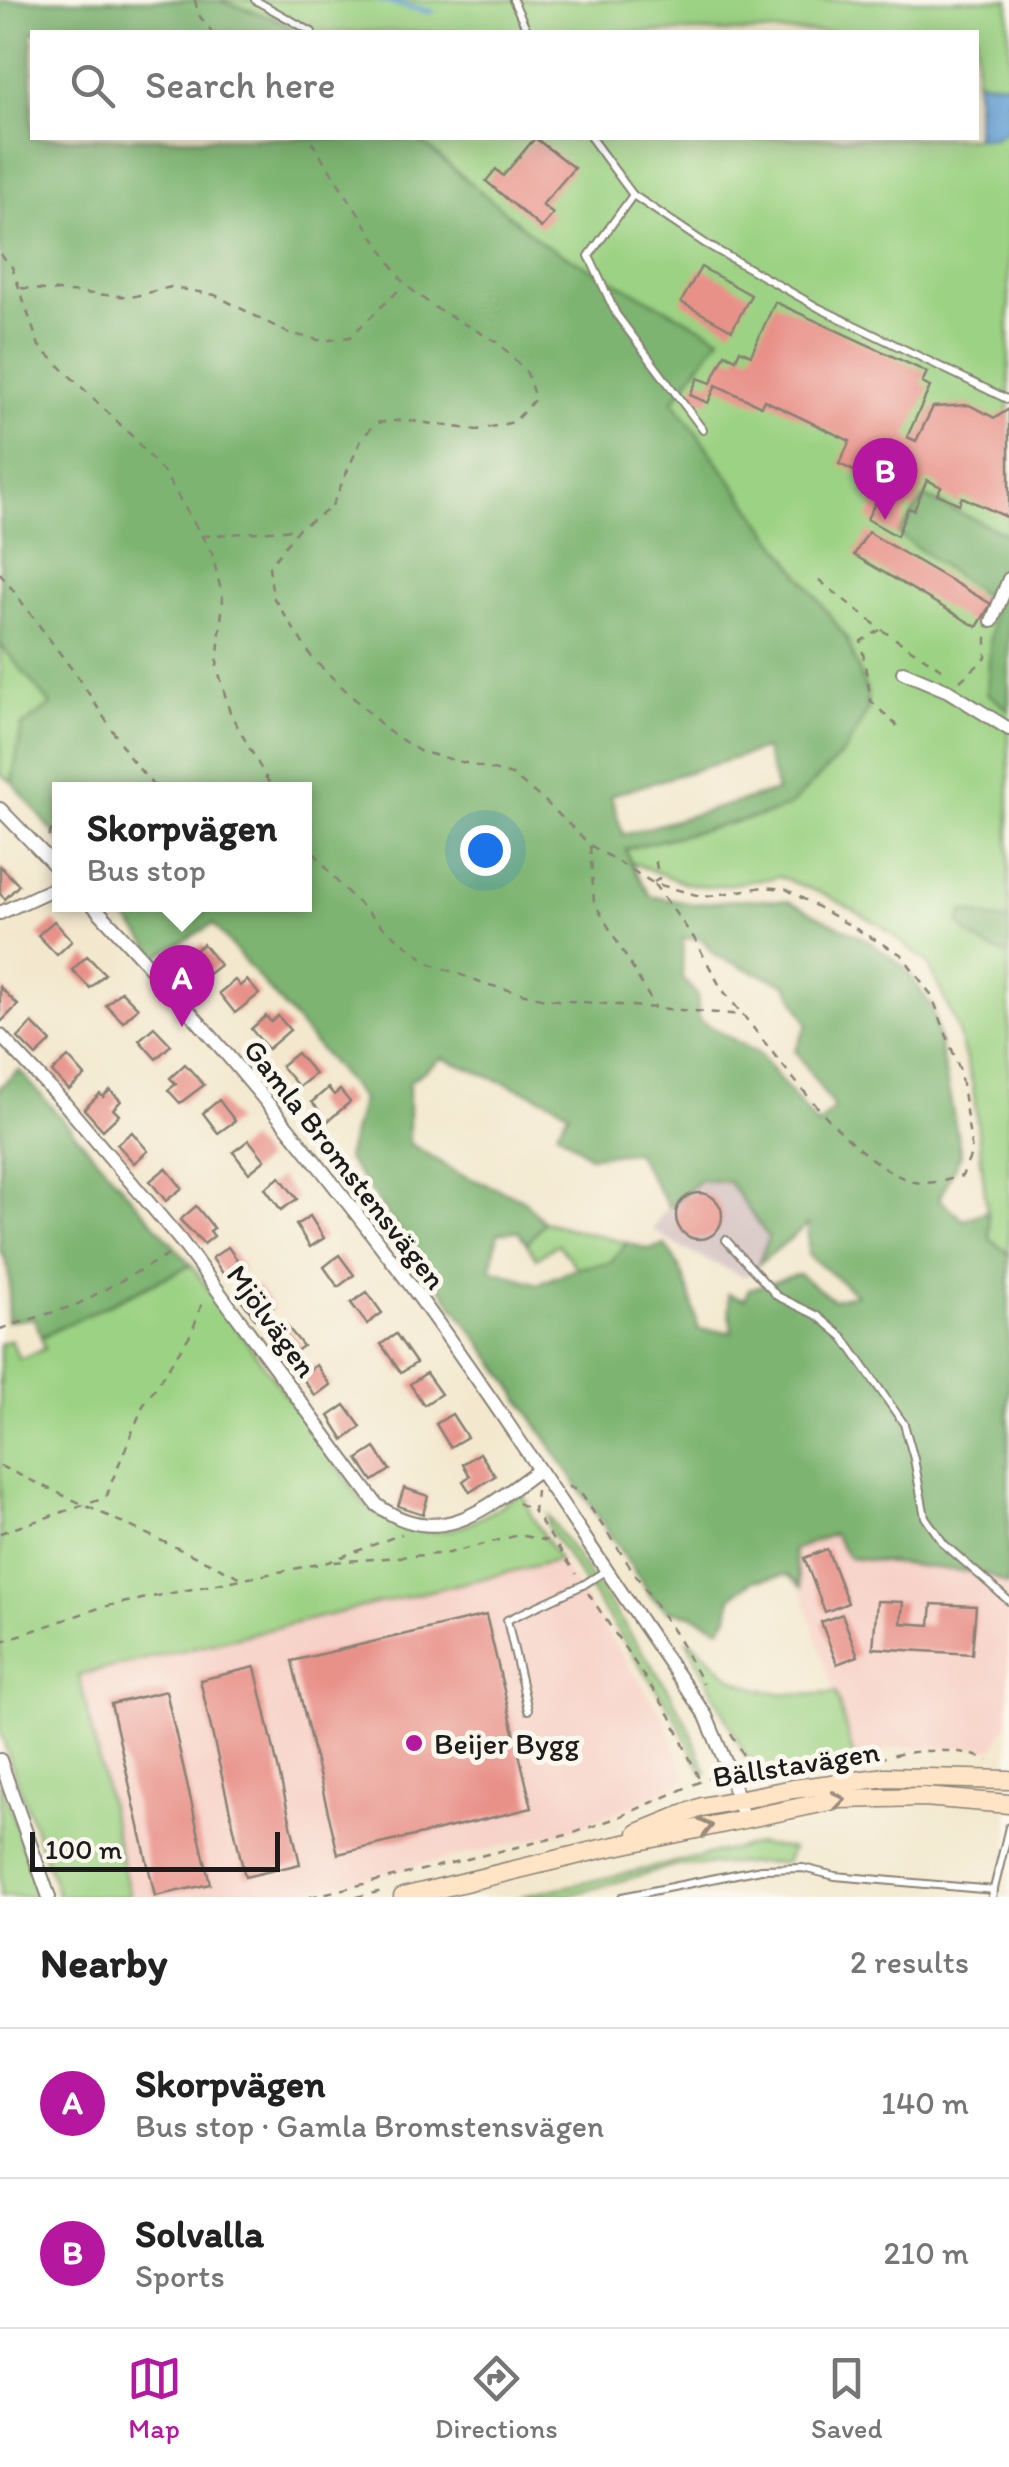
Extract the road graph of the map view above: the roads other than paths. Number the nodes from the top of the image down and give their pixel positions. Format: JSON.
{"nodes":[{"id":1,"x":255,"y":0,"type":"edge"},
{"id":2,"x":514,"y":0,"type":"edge"},
{"id":3,"x":308,"y":30,"type":"edge"},
{"id":4,"x":527,"y":30,"type":"edge"},
{"id":5,"x":593,"y":140,"type":"edge"},
{"id":6,"x":634,"y":195,"type":"junction"},
{"id":7,"x":1009,"y":400,"type":"edge"},
{"id":8,"x":703,"y":430,"type":"dead end"},
{"id":9,"x":1009,"y":579,"type":"edge"},
{"id":10,"x":992,"y":621,"type":"road end"},
{"id":11,"x":903,"y":672,"type":"dead end"},
{"id":12,"x":1009,"y":729,"type":"edge"},
{"id":13,"x":0,"y":809,"type":"edge"},
{"id":14,"x":52,"y":862,"type":"edge"},
{"id":15,"x":52,"y":890,"type":"edge"},
{"id":16,"x":99,"y":912,"type":"edge"},
{"id":17,"x":0,"y":913,"type":"edge"},
{"id":18,"x":0,"y":1035,"type":"edge"},
{"id":19,"x":726,"y":1240,"type":"dead end"},
{"id":20,"x":538,"y":1471,"type":"junction"},
{"id":21,"x":605,"y":1572,"type":"junction"},
{"id":22,"x":1009,"y":1601,"type":"edge"},
{"id":23,"x":528,"y":1710,"type":"dead end"},
{"id":24,"x":0,"y":1760,"type":"edge"},
{"id":25,"x":1009,"y":1780,"type":"edge"},
{"id":26,"x":738,"y":1798,"type":"junction"},
{"id":27,"x":1009,"y":1804,"type":"edge"},
{"id":28,"x":743,"y":1818,"type":"junction"},
{"id":29,"x":1009,"y":1827,"type":"edge"},
{"id":30,"x":600,"y":1849,"type":"junction"},
{"id":31,"x":993,"y":1893,"type":"edge"},
{"id":32,"x":49,"y":1897,"type":"edge"},
{"id":33,"x":403,"y":1897,"type":"edge"},
{"id":34,"x":622,"y":1897,"type":"edge"}],
"edges":[{"from":1,"to":3,"type":"lane"},
{"from":2,"to":4,"type":"lane"},
{"from":5,"to":6,"type":"lane"},
{"from":6,"to":7,"type":"lane"},
{"from":6,"to":8,"type":"lane"},
{"from":9,"to":10,"type":"street"},
{"from":11,"to":12,"type":"street"},
{"from":13,"to":14,"type":"street"},
{"from":15,"to":17,"type":"street"},
{"from":16,"to":20,"type":"street","name":"Gamla Bromstensvägen"},
{"from":18,"to":20,"type":"street","name":"Mjölvägen"},
{"from":19,"to":22,"type":"lane"},
{"from":20,"to":21,"type":"street","name":"Gamla Bromstensvägen"},
{"from":21,"to":23,"type":"lane"},
{"from":21,"to":26,"type":"street","name":"Gamla Bromstensvägen"},
{"from":24,"to":32,"type":"street"},
{"from":25,"to":26,"type":"street","name":"Bällstavägen"},
{"from":26,"to":28,"type":"street","name":"Gamla Bromstensvägen"},
{"from":26,"to":30,"type":"street","name":"Bällstavägen"},
{"from":28,"to":27,"type":"street","name":"Bällstavägen","one_way":true},
{"from":30,"to":28,"type":"street","name":"Bällstavägen","one_way":true},
{"from":29,"to":31,"type":"lane"},
{"from":30,"to":33,"type":"street","name":"Bällstavägen"},
{"from":31,"to":34,"type":"lane"}]}
